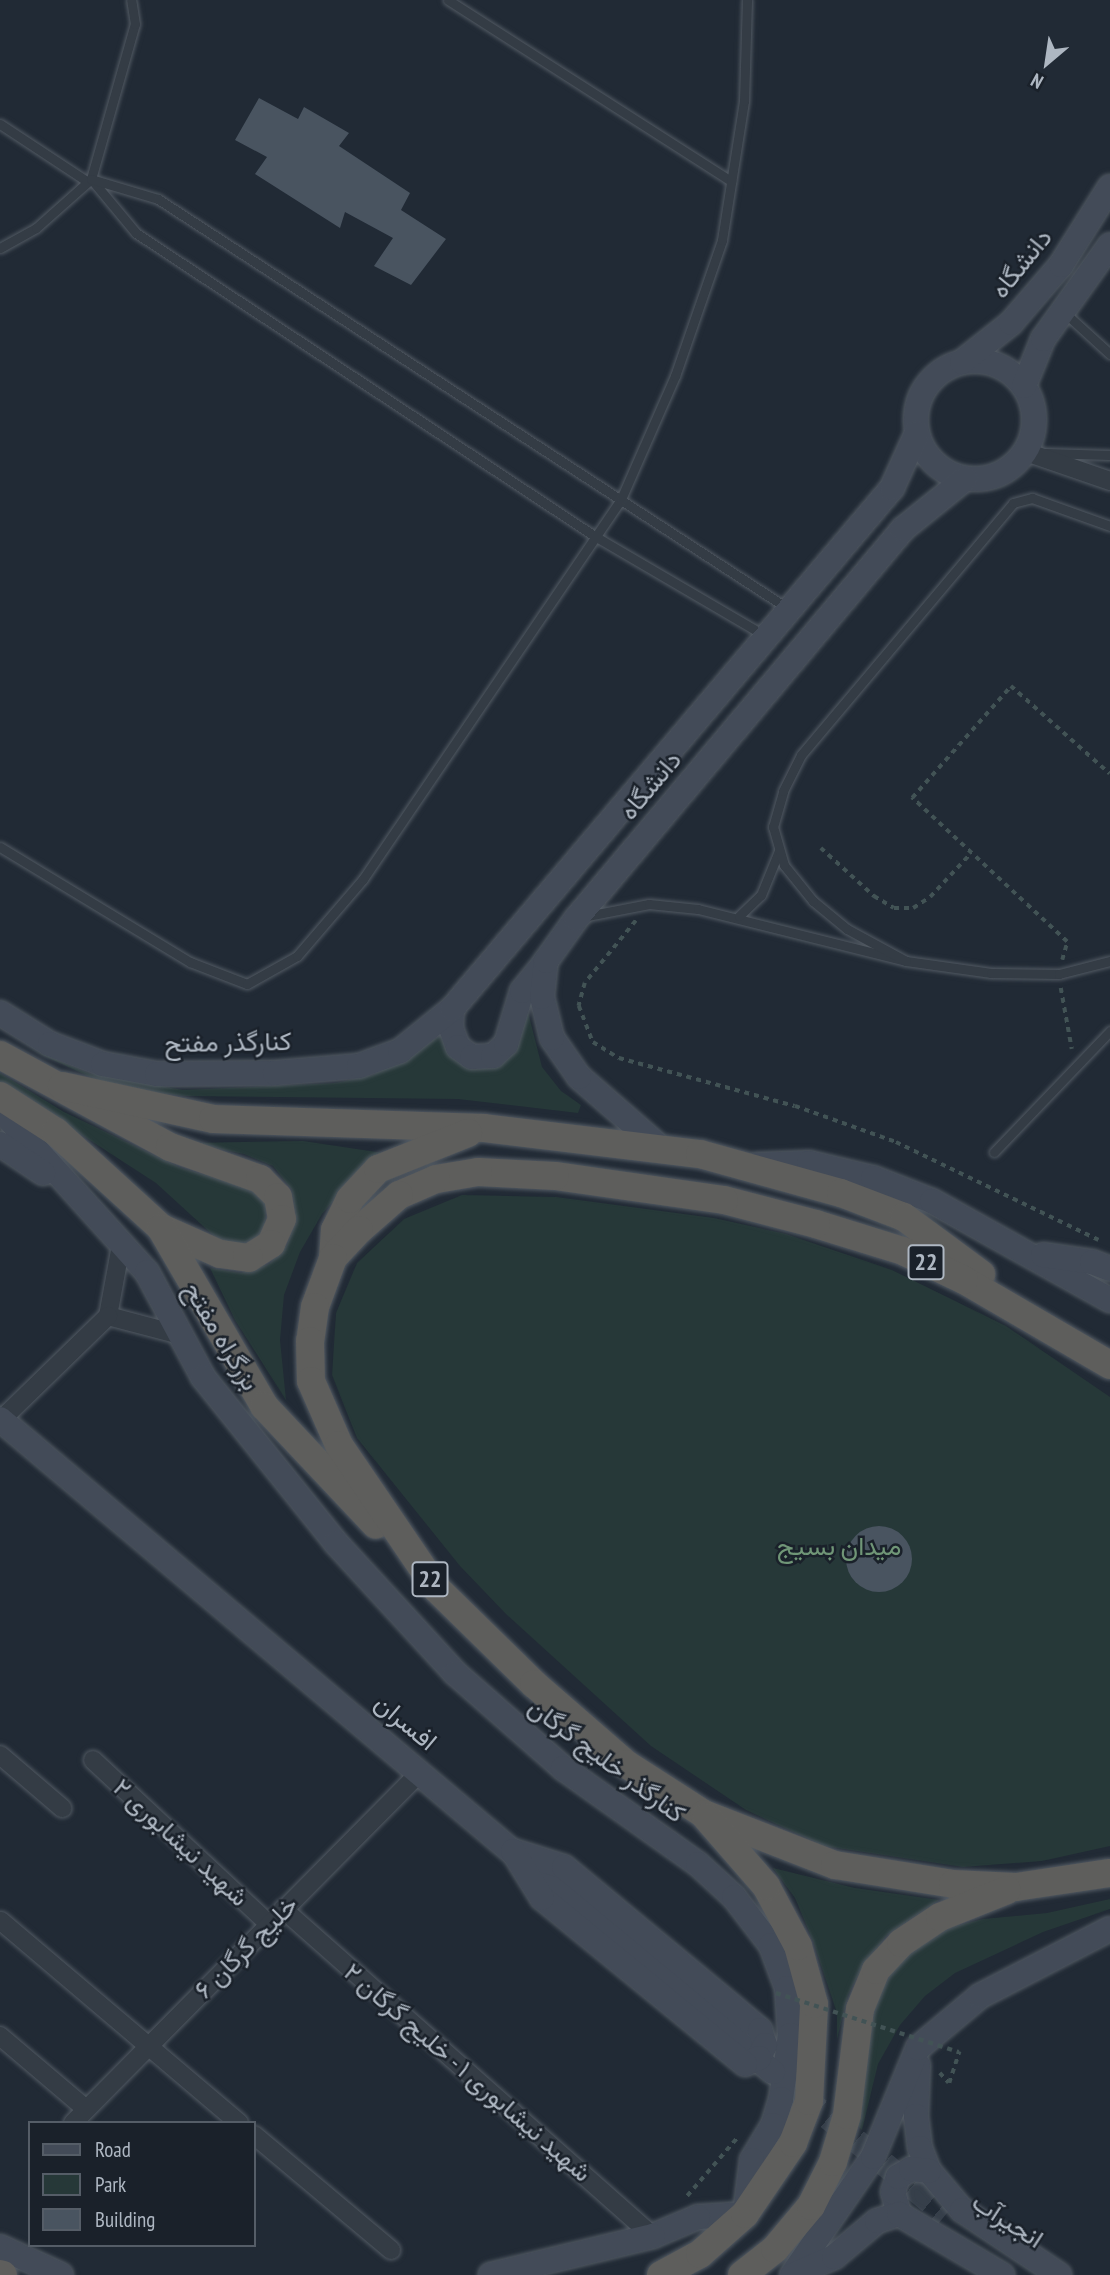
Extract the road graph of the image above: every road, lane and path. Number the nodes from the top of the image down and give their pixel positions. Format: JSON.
{"nodes":[{"id":1,"x":131,"y":0,"type":"edge"},
{"id":2,"x":448,"y":0,"type":"edge"},
{"id":3,"x":747,"y":0,"type":"edge"},
{"id":4,"x":0,"y":124,"type":"edge"},
{"id":5,"x":89,"y":180,"type":"junction"},
{"id":6,"x":731,"y":181,"type":"junction"},
{"id":7,"x":1110,"y":187,"type":"edge"},
{"id":8,"x":1110,"y":245,"type":"edge"},
{"id":9,"x":0,"y":248,"type":"edge"},
{"id":10,"x":1064,"y":312,"type":"junction"},
{"id":11,"x":1110,"y":354,"type":"edge"},
{"id":12,"x":962,"y":362,"type":"junction"},
{"id":13,"x":1024,"y":386,"type":"junction"},
{"id":14,"x":917,"y":433,"type":"junction"},
{"id":15,"x":1026,"y":452,"type":"junction"},
{"id":16,"x":1110,"y":455,"type":"edge"},
{"id":17,"x":965,"y":478,"type":"junction"},
{"id":18,"x":1110,"y":481,"type":"edge"},
{"id":19,"x":621,"y":499,"type":"junction"},
{"id":20,"x":1110,"y":526,"type":"edge"},
{"id":21,"x":596,"y":537,"type":"junction"},
{"id":22,"x":789,"y":609,"type":"junction"},
{"id":23,"x":766,"y":636,"type":"junction"},
{"id":24,"x":1110,"y":774,"type":"edge"},
{"id":25,"x":0,"y":847,"type":"edge"},
{"id":26,"x":779,"y":848,"type":"junction"},
{"id":27,"x":821,"y":848,"type":"dead end"},
{"id":28,"x":971,"y":853,"type":"junction"},
{"id":29,"x":576,"y":862,"type":"junction"},
{"id":30,"x":604,"y":886,"type":"junction"},
{"id":31,"x":649,"y":904,"type":"junction"},
{"id":32,"x":739,"y":916,"type":"junction"},
{"id":33,"x":576,"y":919,"type":"junction"},
{"id":34,"x":546,"y":961,"type":"junction"},
{"id":35,"x":906,"y":961,"type":"junction"},
{"id":36,"x":1110,"y":961,"type":"edge"},
{"id":37,"x":1059,"y":974,"type":"junction"},
{"id":38,"x":452,"y":1009,"type":"junction"},
{"id":39,"x":0,"y":1013,"type":"edge"},
{"id":40,"x":1110,"y":1031,"type":"edge"},
{"id":41,"x":0,"y":1055,"type":"edge"},
{"id":42,"x":1075,"y":1067,"type":"junction"},
{"id":43,"x":62,"y":1086,"type":"junction"},
{"id":44,"x":0,"y":1096,"type":"edge"},
{"id":45,"x":0,"y":1109,"type":"edge"},
{"id":46,"x":484,"y":1128,"type":"junction"},
{"id":47,"x":0,"y":1144,"type":"edge"},
{"id":48,"x":663,"y":1150,"type":"junction"},
{"id":49,"x":994,"y":1152,"type":"dead end"},
{"id":50,"x":749,"y":1166,"type":"junction"},
{"id":51,"x":75,"y":1196,"type":"junction"},
{"id":52,"x":161,"y":1228,"type":"junction"},
{"id":53,"x":121,"y":1245,"type":"junction"},
{"id":54,"x":1110,"y":1246,"type":"edge"},
{"id":55,"x":1031,"y":1253,"type":"junction"},
{"id":56,"x":332,"y":1258,"type":"junction"},
{"id":57,"x":1110,"y":1269,"type":"edge"},
{"id":58,"x":1110,"y":1300,"type":"edge"},
{"id":59,"x":108,"y":1316,"type":"junction"},
{"id":60,"x":180,"y":1335,"type":"junction"},
{"id":61,"x":1069,"y":1338,"type":"junction"},
{"id":62,"x":1110,"y":1365,"type":"edge"},
{"id":63,"x":0,"y":1420,"type":"edge"},
{"id":64,"x":437,"y":1589,"type":"junction"},
{"id":65,"x":0,"y":1755,"type":"edge"},
{"id":66,"x":93,"y":1760,"type":"dead end"},
{"id":67,"x":420,"y":1772,"type":"junction"},
{"id":68,"x":62,"y":1808,"type":"dead end"},
{"id":69,"x":704,"y":1814,"type":"junction"},
{"id":70,"x":1110,"y":1873,"type":"edge"},
{"id":71,"x":1016,"y":1887,"type":"junction"},
{"id":72,"x":283,"y":1909,"type":"junction"},
{"id":73,"x":1,"y":1921,"type":"edge"},
{"id":74,"x":268,"y":1924,"type":"junction"},
{"id":75,"x":1110,"y":1929,"type":"edge"},
{"id":76,"x":776,"y":1993,"type":"dead end"},
{"id":77,"x":0,"y":2036,"type":"edge"},
{"id":78,"x":147,"y":2046,"type":"junction"},
{"id":79,"x":918,"y":2048,"type":"junction"},
{"id":80,"x":949,"y":2083,"type":"dead end"},
{"id":81,"x":781,"y":2099,"type":"junction"},
{"id":82,"x":85,"y":2108,"type":"junction"},
{"id":83,"x":75,"y":2121,"type":"edge"},
{"id":84,"x":237,"y":2121,"type":"edge"},
{"id":85,"x":744,"y":2130,"type":"dead end"},
{"id":86,"x":256,"y":2137,"type":"edge"},
{"id":87,"x":929,"y":2171,"type":"junction"},
{"id":88,"x":680,"y":2204,"type":"dead end"},
{"id":89,"x":745,"y":2214,"type":"junction"},
{"id":90,"x":899,"y":2214,"type":"junction"},
{"id":91,"x":946,"y":2215,"type":"tunnel mouth"},
{"id":92,"x":653,"y":2236,"type":"junction"},
{"id":93,"x":0,"y":2247,"type":"edge"},
{"id":94,"x":391,"y":2250,"type":"dead end"},
{"id":95,"x":61,"y":2275,"type":"edge"},
{"id":96,"x":491,"y":2275,"type":"edge"},
{"id":97,"x":662,"y":2275,"type":"edge"},
{"id":98,"x":742,"y":2275,"type":"edge"},
{"id":99,"x":793,"y":2275,"type":"edge"},
{"id":100,"x":1002,"y":2275,"type":"edge"},
{"id":101,"x":1037,"y":2275,"type":"edge"},
{"id":102,"x":1059,"y":2275,"type":"edge"}],
"edges":[{"from":1,"to":5,"type":"lane"},
{"from":2,"to":6,"type":"lane"},
{"from":3,"to":6,"type":"lane"},
{"from":4,"to":5,"type":"lane"},
{"from":5,"to":9,"type":"lane"},
{"from":5,"to":19,"type":"lane"},
{"from":5,"to":21,"type":"lane"},
{"from":6,"to":19,"type":"lane"},
{"from":7,"to":12,"type":"main road","name":"دانشگاه"},
{"from":8,"to":10,"type":"main road"},
{"from":10,"to":11,"type":"lane"},
{"from":10,"to":13,"type":"main road"},
{"from":12,"to":13,"type":"main road"},
{"from":12,"to":14,"type":"main road"},
{"from":13,"to":15,"type":"main road"},
{"from":14,"to":17,"type":"main road"},
{"from":14,"to":22,"type":"main road","name":"دانشگاه"},
{"from":15,"to":16,"type":"lane"},
{"from":15,"to":17,"type":"main road"},
{"from":15,"to":18,"type":"street"},
{"from":17,"to":30,"type":"main road","name":"دانشگاه"},
{"from":19,"to":21,"type":"lane"},
{"from":19,"to":22,"type":"lane"},
{"from":20,"to":26,"type":"lane"},
{"from":21,"to":23,"type":"lane"},
{"from":21,"to":25,"type":"lane"},
{"from":22,"to":23,"type":"main road","name":"دانشگاه"},
{"from":23,"to":29,"type":"main road","name":"دانشگاه"},
{"from":24,"to":28,"type":"path"},
{"from":26,"to":32,"type":"lane"},
{"from":26,"to":35,"type":"lane"},
{"from":27,"to":28,"type":"path"},
{"from":28,"to":37,"type":"path"},
{"from":29,"to":30,"type":"main road"},
{"from":29,"to":38,"type":"main road","name":"دانشگاه"},
{"from":30,"to":33,"type":"main road","name":"دانشگاه"},
{"from":31,"to":32,"type":"lane"},
{"from":31,"to":33,"type":"lane"},
{"from":31,"to":54,"type":"path"},
{"from":32,"to":35,"type":"lane"},
{"from":33,"to":34,"type":"main road","name":"دانشگاه"},
{"from":34,"to":38,"type":"main road"},
{"from":34,"to":48,"type":"main road","name":"دانشگاه"},
{"from":35,"to":37,"type":"lane"},
{"from":36,"to":37,"type":"lane"},
{"from":37,"to":42,"type":"path"},
{"from":38,"to":39,"type":"main road","name":"کنارگذر مفتح"},
{"from":40,"to":42,"type":"lane"},
{"from":41,"to":43,"type":"highway","number":"22"},
{"from":42,"to":49,"type":"lane"},
{"from":43,"to":46,"type":"highway","number":"22"},
{"from":43,"to":52,"type":"highway"},
{"from":44,"to":52,"type":"highway","name":"بزرگراه مفتح","number":"22"},
{"from":45,"to":51,"type":"main road"},
{"from":46,"to":48,"type":"highway","number":"22"},
{"from":46,"to":56,"type":"highway"},
{"from":47,"to":51,"type":"main road"},
{"from":48,"to":50,"type":"highway","number":"22"},
{"from":50,"to":55,"type":"main road"},
{"from":50,"to":61,"type":"highway","number":"22"},
{"from":51,"to":53,"type":"main road","name":"کنارگذر خلیج گرگان"},
{"from":52,"to":64,"type":"highway","name":"بزرگراه مفتح","number":"22"},
{"from":53,"to":59,"type":"street"},
{"from":53,"to":60,"type":"main road","name":"کنارگذر خلیج گرگان"},
{"from":55,"to":57,"type":"main road"},
{"from":55,"to":58,"type":"main road"},
{"from":56,"to":61,"type":"highway","number":"22"},
{"from":56,"to":64,"type":"highway","number":"22"},
{"from":59,"to":60,"type":"street"},
{"from":59,"to":63,"type":"street"},
{"from":60,"to":81,"type":"main road","name":"کنارگذر خلیج گرگان"},
{"from":61,"to":62,"type":"highway","number":"22"},
{"from":63,"to":67,"type":"main road","name":"افسران"},
{"from":64,"to":69,"type":"highway","number":"22"},
{"from":65,"to":68,"type":"street"},
{"from":66,"to":74,"type":"street","name":"شهید نیشابوری ۲"},
{"from":67,"to":72,"type":"street","name":"خلیج گرگان ۶"},
{"from":67,"to":81,"type":"main road","name":"افسران"},
{"from":69,"to":71,"type":"highway","number":"22"},
{"from":69,"to":89,"type":"highway"},
{"from":70,"to":71,"type":"highway","number":"22"},
{"from":71,"to":98,"type":"highway"},
{"from":72,"to":74,"type":"street","name":"خلیج گرگان ۶"},
{"from":72,"to":92,"type":"street","name":"شهید نیشابوری ۱ - خلیج گرگان ۲"},
{"from":73,"to":78,"type":"street"},
{"from":74,"to":78,"type":"street","name":"خلیج گرگان ۶"},
{"from":75,"to":79,"type":"main road"},
{"from":76,"to":80,"type":"path","bridge":true},
{"from":77,"to":82,"type":"street"},
{"from":78,"to":82,"type":"street","name":"خلیج گرگان ۶"},
{"from":78,"to":84,"type":"street"},
{"from":79,"to":87,"type":"main road"},
{"from":79,"to":99,"type":"main road"},
{"from":81,"to":89,"type":"main road","name":"کنارگذر خلیج گرگان"},
{"from":82,"to":83,"type":"street","name":"خلیج گرگان ۶"},
{"from":85,"to":88,"type":"path"},
{"from":86,"to":94,"type":"street"},
{"from":87,"to":90,"type":"main road"},
{"from":87,"to":102,"type":"main road"},
{"from":89,"to":92,"type":"main road"},
{"from":89,"to":97,"type":"highway"},
{"from":90,"to":99,"type":"main road"},
{"from":90,"to":100,"type":"main road"},
{"from":91,"to":101,"type":"main road","name":"انجیرآب"},
{"from":92,"to":96,"type":"main road"},
{"from":93,"to":95,"type":"main road"}]}
